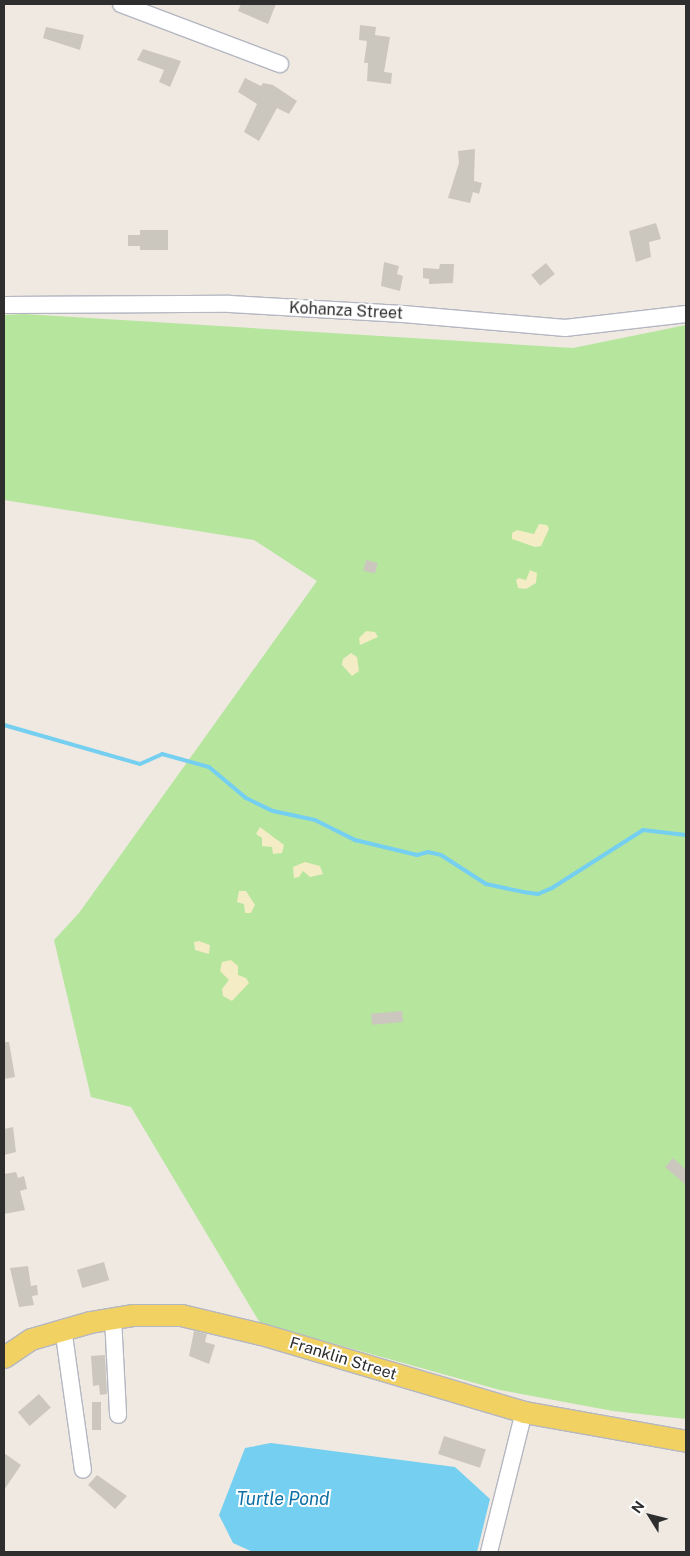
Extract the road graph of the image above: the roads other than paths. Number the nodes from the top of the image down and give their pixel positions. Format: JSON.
{"nodes":[{"id":1,"x":122,"y":4,"type":"edge"},
{"id":2,"x":280,"y":64,"type":"dead end"},
{"id":3,"x":4,"y":304,"type":"edge"},
{"id":4,"x":686,"y":314,"type":"edge"},
{"id":5,"x":113,"y":1318,"type":"junction"},
{"id":6,"x":63,"y":1328,"type":"junction"},
{"id":7,"x":4,"y":1355,"type":"edge"},
{"id":8,"x":524,"y":1412,"type":"junction"},
{"id":9,"x":118,"y":1415,"type":"dead end"},
{"id":10,"x":686,"y":1442,"type":"edge"},
{"id":11,"x":83,"y":1470,"type":"dead end"},
{"id":12,"x":489,"y":1552,"type":"edge"}],
"edges":[{"from":1,"to":2,"type":"street"},
{"from":3,"to":4,"type":"street","name":"Kohanza Street"},
{"from":5,"to":6,"type":"main road","name":"Franklin Street"},
{"from":5,"to":8,"type":"main road","name":"Franklin Street"},
{"from":5,"to":9,"type":"street"},
{"from":6,"to":7,"type":"main road","name":"Franklin Street"},
{"from":6,"to":11,"type":"street"},
{"from":8,"to":10,"type":"main road","name":"Franklin Street"},
{"from":8,"to":12,"type":"street"}]}
